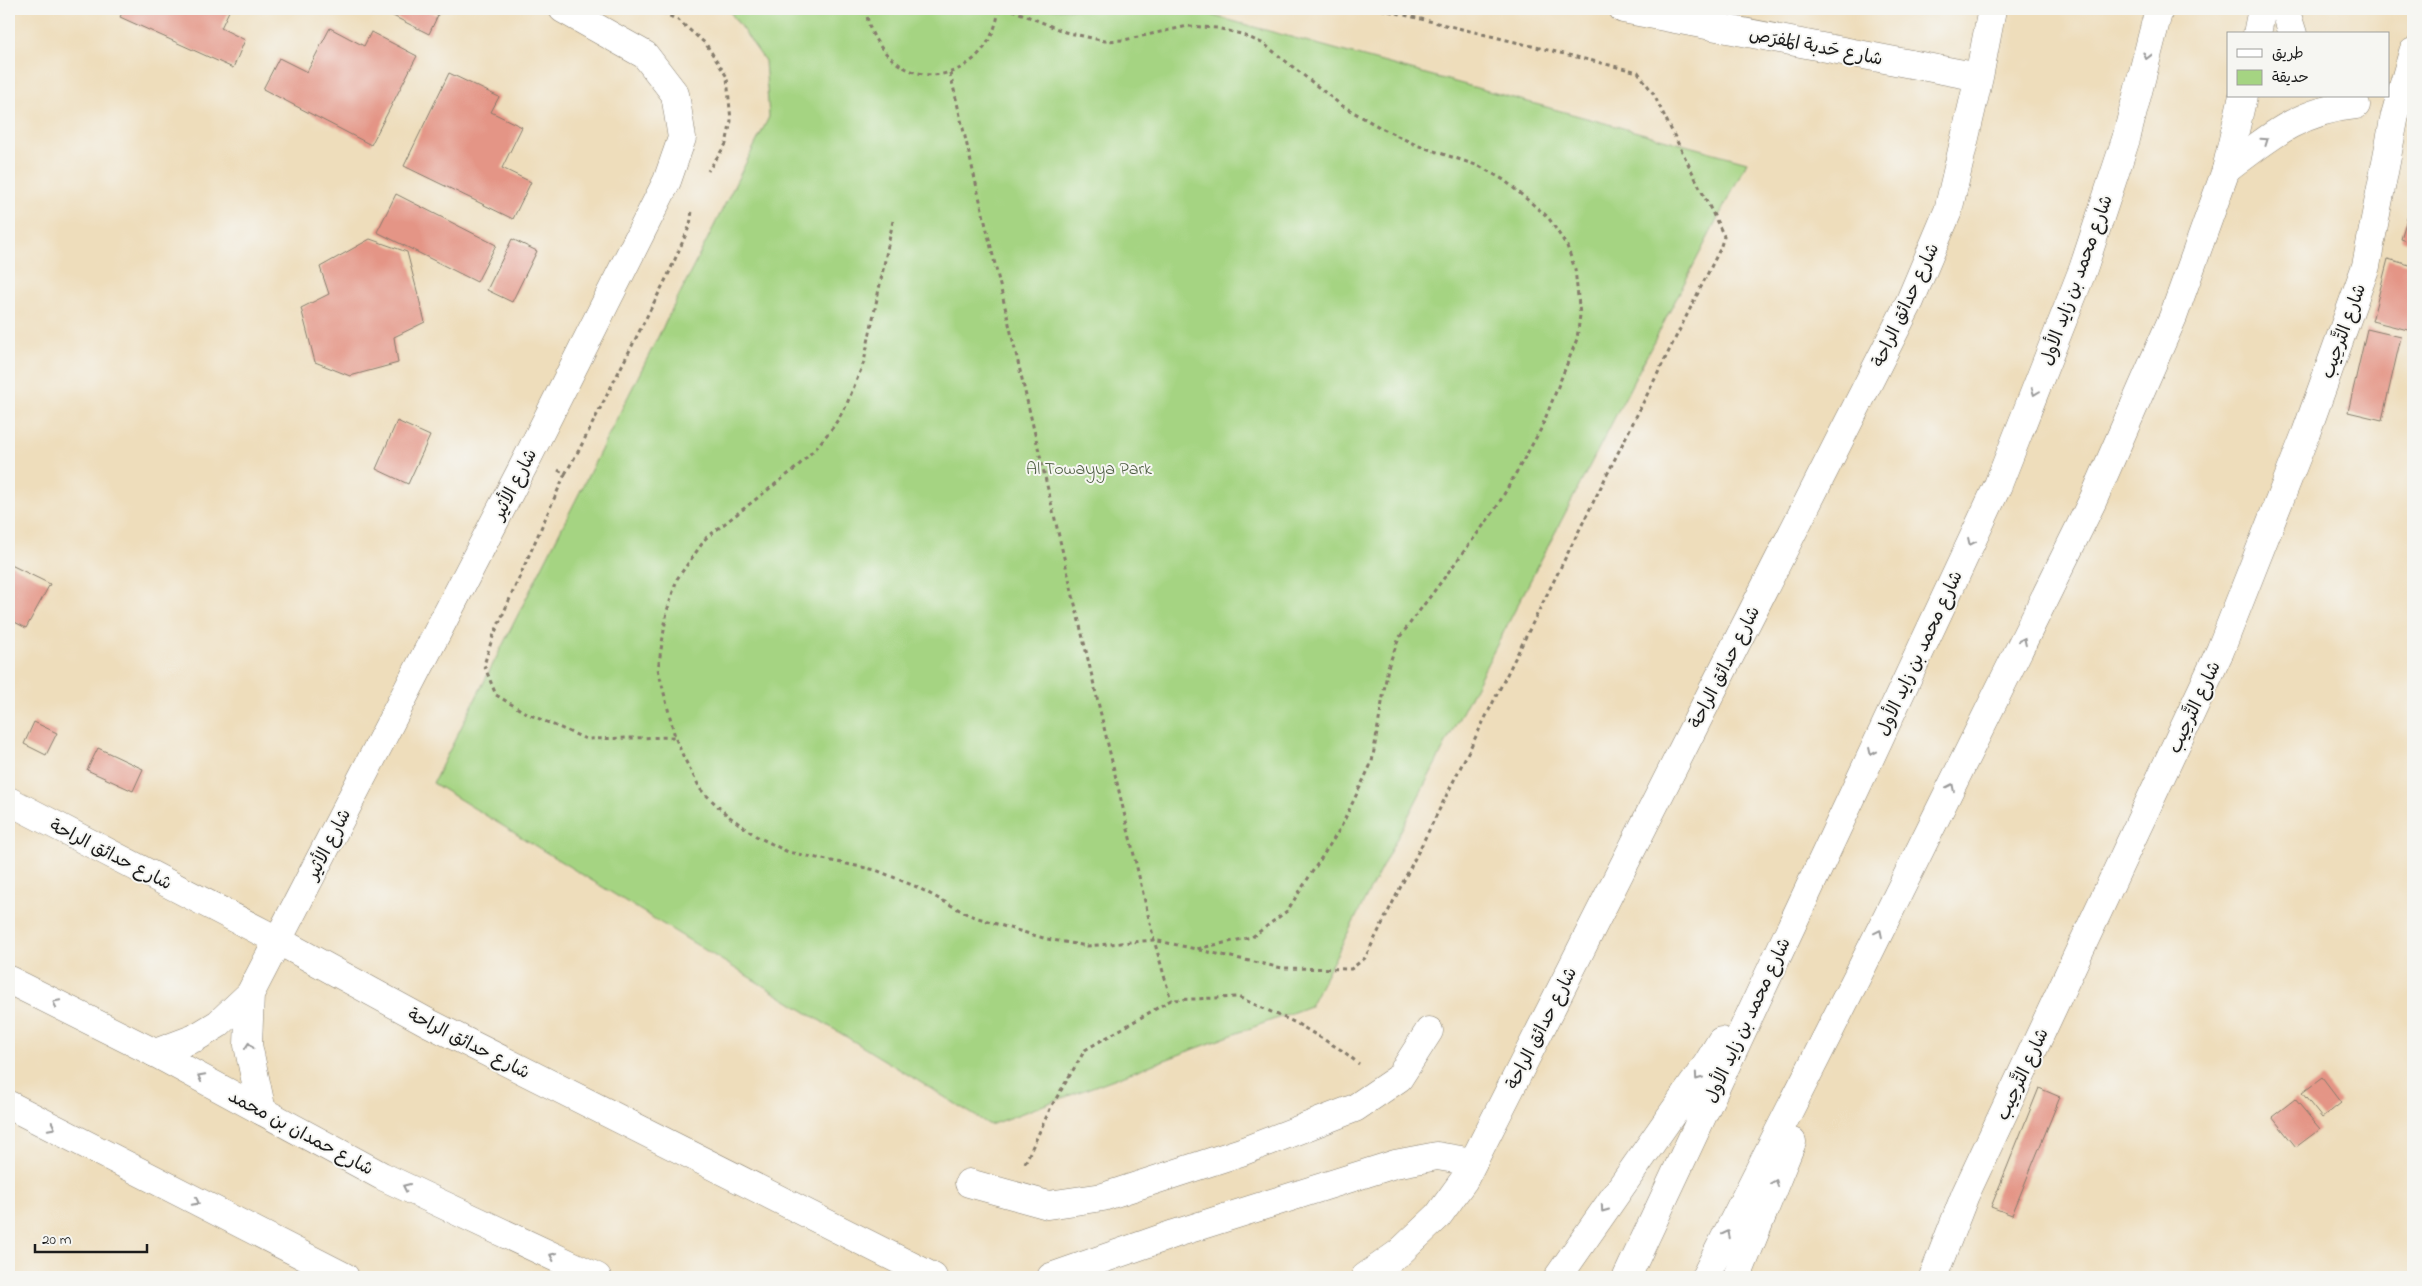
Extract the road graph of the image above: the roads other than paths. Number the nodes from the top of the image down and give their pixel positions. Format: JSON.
{"nodes":[{"id":1,"x":563,"y":9,"type":"edge"},
{"id":2,"x":1623,"y":9,"type":"edge"},
{"id":3,"x":1992,"y":9,"type":"edge"},
{"id":4,"x":2159,"y":9,"type":"edge"},
{"id":5,"x":2262,"y":9,"type":"edge"},
{"id":6,"x":2285,"y":9,"type":"edge"},
{"id":7,"x":2257,"y":32,"type":"edge"},
{"id":8,"x":2292,"y":32,"type":"edge"},
{"id":9,"x":2413,"y":52,"type":"edge"},
{"id":10,"x":1979,"y":77,"type":"junction"},
{"id":11,"x":2243,"y":98,"type":"edge"},
{"id":12,"x":2349,"y":100,"type":"edge"},
{"id":13,"x":2396,"y":115,"type":"junction"},
{"id":14,"x":2226,"y":170,"type":"junction"},
{"id":15,"x":9,"y":801,"type":"edge"},
{"id":16,"x":1795,"y":915,"type":"junction"},
{"id":17,"x":279,"y":941,"type":"junction"},
{"id":18,"x":1863,"y":965,"type":"junction"},
{"id":19,"x":9,"y":980,"type":"edge"},
{"id":20,"x":250,"y":994,"type":"junction"},
{"id":21,"x":1429,"y":1031,"type":"dead end"},
{"id":22,"x":155,"y":1053,"type":"junction"},
{"id":23,"x":9,"y":1105,"type":"edge"},
{"id":24,"x":262,"y":1111,"type":"junction"},
{"id":25,"x":1473,"y":1162,"type":"junction"},
{"id":26,"x":969,"y":1183,"type":"dead end"},
{"id":27,"x":345,"y":1277,"type":"edge"},
{"id":28,"x":597,"y":1277,"type":"edge"},
{"id":29,"x":933,"y":1277,"type":"edge"},
{"id":30,"x":1051,"y":1277,"type":"edge"},
{"id":31,"x":1365,"y":1277,"type":"edge"},
{"id":32,"x":1558,"y":1277,"type":"edge"},
{"id":33,"x":1627,"y":1277,"type":"edge"},
{"id":34,"x":1705,"y":1277,"type":"edge"},
{"id":35,"x":1737,"y":1277,"type":"edge"},
{"id":36,"x":1933,"y":1277,"type":"edge"}],
"edges":[{"from":1,"to":17,"type":"street","name":"شارع الأثير"},
{"from":2,"to":10,"type":"street","name":"شارع حَدبة المَفرَص"},
{"from":3,"to":10,"type":"street","name":"شارع حدائق الراحة"},
{"from":4,"to":16,"type":"street","name":"شارع محمد بن زايد الأول","one_way":true},
{"from":5,"to":7,"type":"street"},
{"from":6,"to":8,"type":"street"},
{"from":9,"to":13,"type":"street","name":"شارع التَّرحِيب"},
{"from":10,"to":25,"type":"street","name":"شارع حدائق الراحة"},
{"from":11,"to":14,"type":"street"},
{"from":12,"to":13,"type":"street"},
{"from":14,"to":12,"type":"street","one_way":true},
{"from":13,"to":36,"type":"street","name":"شارع التَّرحِيب"},
{"from":18,"to":14,"type":"street","one_way":true},
{"from":15,"to":17,"type":"street","name":"شارع حدائق الراحة"},
{"from":16,"to":32,"type":"street","one_way":true},
{"from":16,"to":33,"type":"street","name":"شارع محمد بن زايد الأول"},
{"from":17,"to":20,"type":"street","name":"شارع الأثير"},
{"from":17,"to":29,"type":"street","name":"شارع حدائق الراحة"},
{"from":34,"to":18,"type":"street","one_way":true},
{"from":35,"to":18,"type":"street","one_way":true},
{"from":22,"to":19,"type":"street","name":"شارع حمدان بن محمد","one_way":true},
{"from":20,"to":22,"type":"street","name":"شارع الأثير"},
{"from":24,"to":20,"type":"street","name":"شارع الأثير","one_way":true},
{"from":21,"to":26,"type":"street"},
{"from":24,"to":22,"type":"street","name":"شارع حمدان بن محمد","one_way":true},
{"from":23,"to":27,"type":"street","one_way":true},
{"from":28,"to":24,"type":"street","name":"شارع حمدان بن محمد","one_way":true},
{"from":25,"to":30,"type":"street"},
{"from":25,"to":31,"type":"street","name":"شارع حدائق الراحة"}]}
